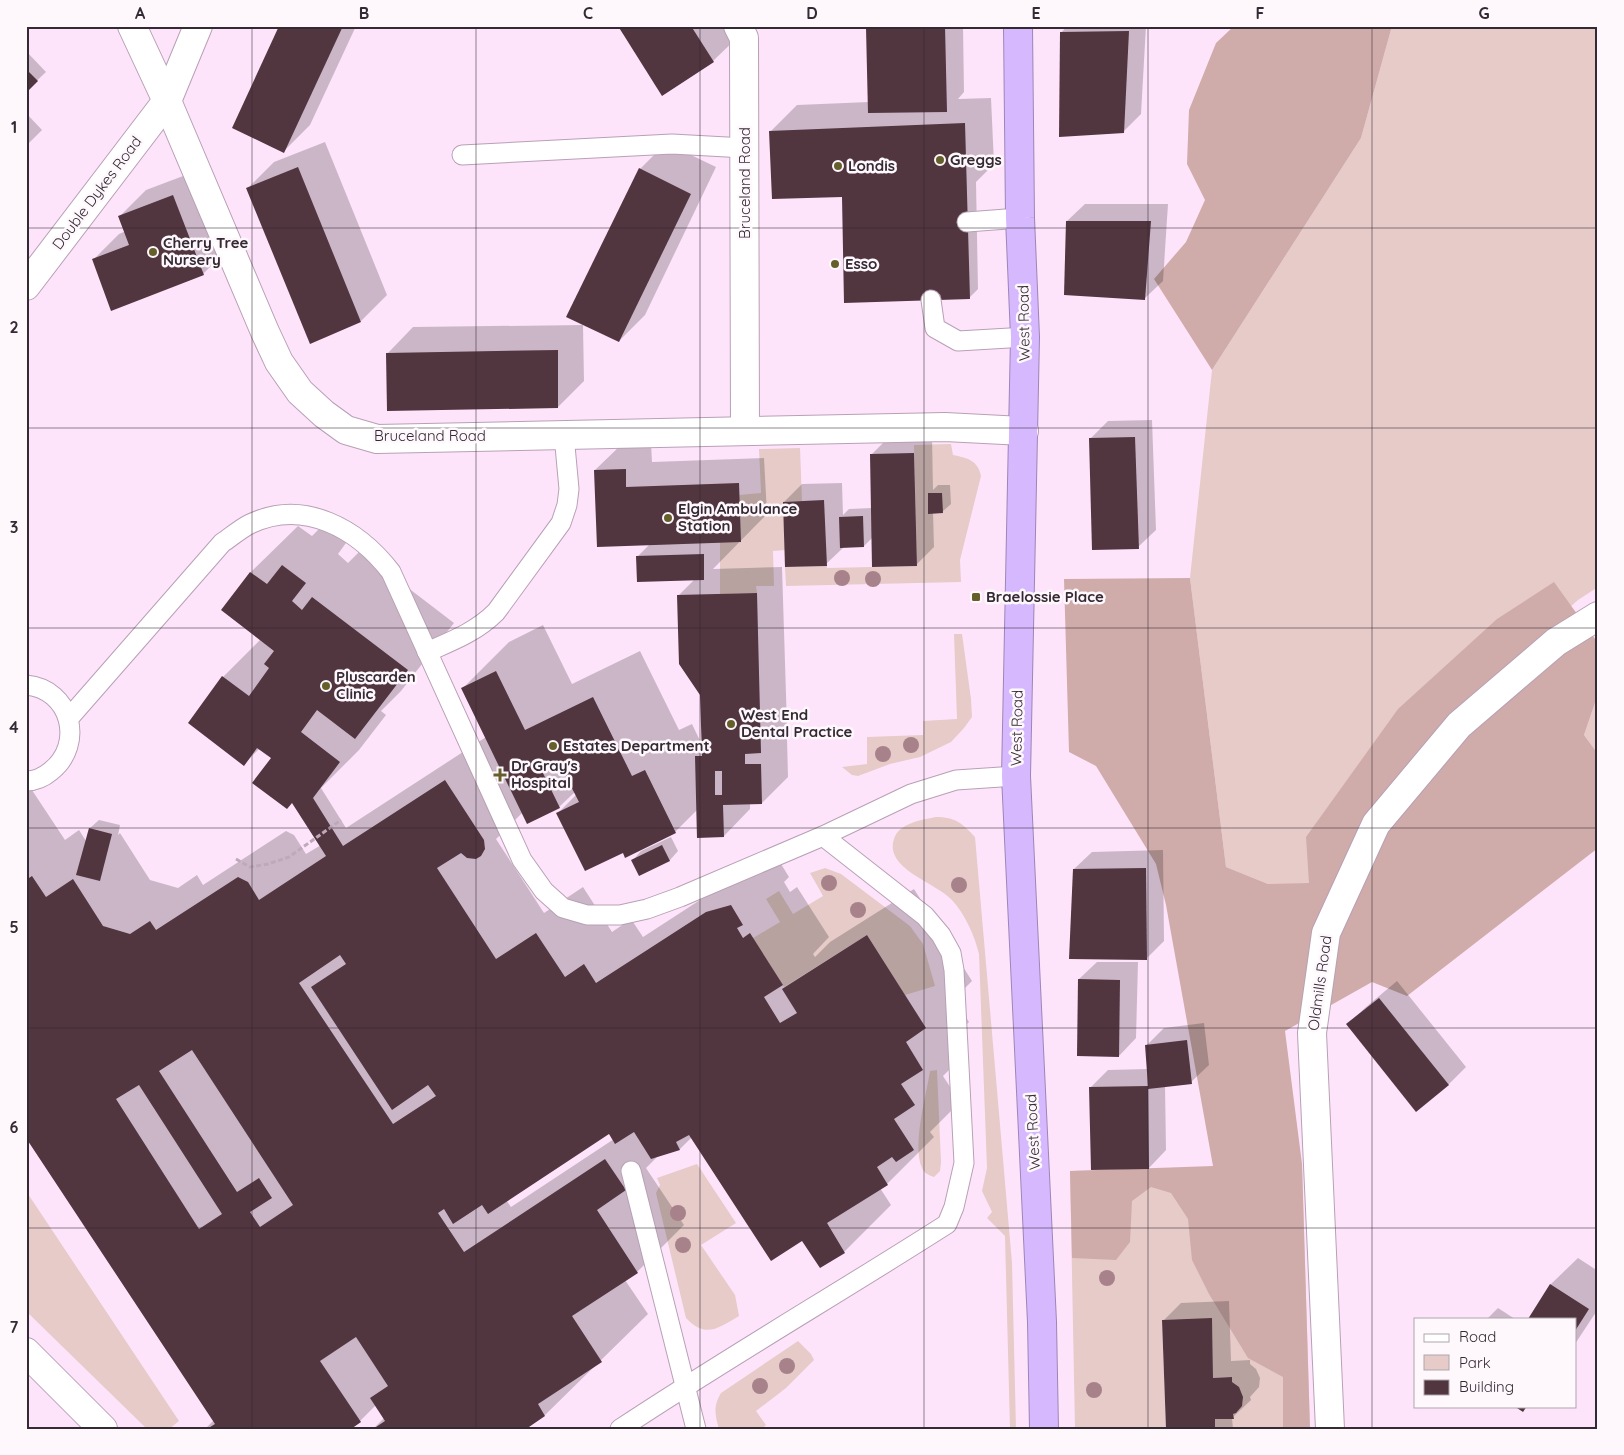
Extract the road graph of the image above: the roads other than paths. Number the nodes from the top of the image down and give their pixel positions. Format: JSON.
{"nodes":[{"id":1,"x":132,"y":26,"type":"edge"},
{"id":2,"x":198,"y":26,"type":"edge"},
{"id":3,"x":738,"y":26,"type":"edge"},
{"id":4,"x":1018,"y":26,"type":"edge"},
{"id":5,"x":167,"y":101,"type":"junction"},
{"id":6,"x":745,"y":148,"type":"junction"},
{"id":7,"x":462,"y":155,"type":"dead end"},
{"id":8,"x":1020,"y":218,"type":"junction"},
{"id":9,"x":967,"y":222,"type":"dead end"},
{"id":10,"x":26,"y":286,"type":"edge"},
{"id":11,"x":931,"y":300,"type":"dead end"},
{"id":12,"x":1025,"y":337,"type":"junction"},
{"id":13,"x":745,"y":431,"type":"junction"},
{"id":14,"x":1024,"y":431,"type":"junction"},
{"id":15,"x":564,"y":435,"type":"junction"},
{"id":16,"x":1598,"y":616,"type":"edge"},
{"id":17,"x":427,"y":652,"type":"junction"},
{"id":18,"x":26,"y":685,"type":"edge"},
{"id":19,"x":69,"y":718,"type":"junction"},
{"id":20,"x":1016,"y":776,"type":"junction"},
{"id":21,"x":26,"y":781,"type":"edge"},
{"id":22,"x":823,"y":836,"type":"junction"},
{"id":23,"x":631,"y":1171,"type":"dead end"},
{"id":24,"x":26,"y":1352,"type":"edge"},
{"id":25,"x":684,"y":1386,"type":"junction"},
{"id":26,"x":103,"y":1429,"type":"edge"},
{"id":27,"x":620,"y":1429,"type":"edge"},
{"id":28,"x":696,"y":1429,"type":"edge"},
{"id":29,"x":1044,"y":1429,"type":"edge"},
{"id":30,"x":1330,"y":1429,"type":"edge"}],
"edges":[{"from":1,"to":5,"type":"street","name":"Bruceland Road"},
{"from":2,"to":5,"type":"street"},
{"from":3,"to":6,"type":"street","name":"Bruceland Road"},
{"from":4,"to":8,"type":"highway","name":"West Road"},
{"from":5,"to":10,"type":"street","name":"Double Dykes Road"},
{"from":5,"to":15,"type":"street","name":"Bruceland Road"},
{"from":6,"to":7,"type":"lane"},
{"from":6,"to":13,"type":"street","name":"Bruceland Road"},
{"from":8,"to":9,"type":"lane"},
{"from":8,"to":12,"type":"highway","name":"West Road"},
{"from":11,"to":12,"type":"lane"},
{"from":12,"to":14,"type":"highway","name":"West Road"},
{"from":13,"to":14,"type":"street","name":"Bruceland Road"},
{"from":13,"to":15,"type":"street","name":"Bruceland Road"},
{"from":14,"to":20,"type":"highway","name":"West Road"},
{"from":15,"to":17,"type":"lane"},
{"from":16,"to":30,"type":"street","name":"Oldmills Road"},
{"from":17,"to":19,"type":"lane"},
{"from":17,"to":22,"type":"lane"},
{"from":18,"to":19,"type":"lane"},
{"from":19,"to":21,"type":"lane"},
{"from":20,"to":22,"type":"lane"},
{"from":20,"to":29,"type":"highway","name":"West Road"},
{"from":22,"to":25,"type":"lane"},
{"from":23,"to":25,"type":"lane"},
{"from":24,"to":26,"type":"street"},
{"from":25,"to":27,"type":"lane"},
{"from":25,"to":28,"type":"lane"}]}
